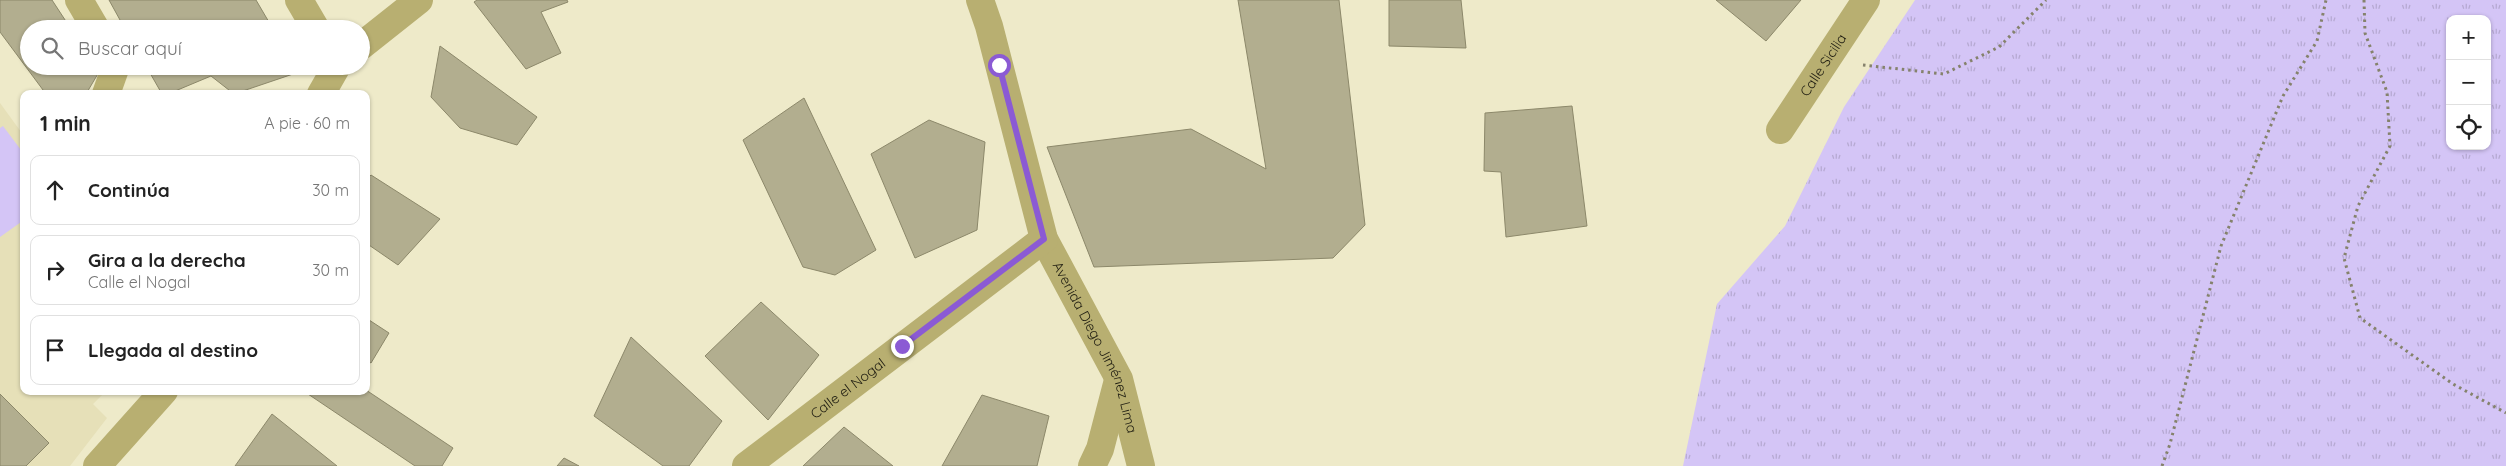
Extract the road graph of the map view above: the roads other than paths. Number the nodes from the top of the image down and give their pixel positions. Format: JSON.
{"nodes":[{"id":1,"x":79,"y":0,"type":"edge"},
{"id":2,"x":299,"y":0,"type":"edge"},
{"id":3,"x":419,"y":0,"type":"edge"},
{"id":4,"x":980,"y":0,"type":"edge"},
{"id":5,"x":1866,"y":0,"type":"edge"},
{"id":6,"x":91,"y":20,"type":"edge"},
{"id":7,"x":311,"y":20,"type":"edge"},
{"id":8,"x":370,"y":39,"type":"edge"},
{"id":9,"x":113,"y":75,"type":"edge"},
{"id":10,"x":332,"y":75,"type":"edge"},
{"id":11,"x":107,"y":90,"type":"edge"},
{"id":12,"x":323,"y":90,"type":"edge"},
{"id":13,"x":1780,"y":130,"type":"dead end"},
{"id":14,"x":1044,"y":239,"type":"junction"},
{"id":15,"x":1118,"y":379,"type":"junction"},
{"id":16,"x":160,"y":395,"type":"edge"},
{"id":17,"x":97,"y":466,"type":"edge"},
{"id":18,"x":746,"y":466,"type":"edge"},
{"id":19,"x":1092,"y":466,"type":"edge"},
{"id":20,"x":1141,"y":466,"type":"edge"}],
"edges":[{"from":1,"to":6,"type":"street"},
{"from":2,"to":7,"type":"street"},
{"from":3,"to":8,"type":"street"},
{"from":4,"to":14,"type":"street","name":"Avenida Diego Jiménez Lima"},
{"from":5,"to":13,"type":"street","name":"Calle Sicilia"},
{"from":9,"to":11,"type":"street"},
{"from":10,"to":12,"type":"street"},
{"from":14,"to":15,"type":"street","name":"Avenida Diego Jiménez Lima"},
{"from":14,"to":18,"type":"street","name":"Calle el Nogal"},
{"from":15,"to":19,"type":"street"},
{"from":15,"to":20,"type":"street","name":"Avenida Diego Jiménez Lima"},
{"from":16,"to":17,"type":"street"}]}
